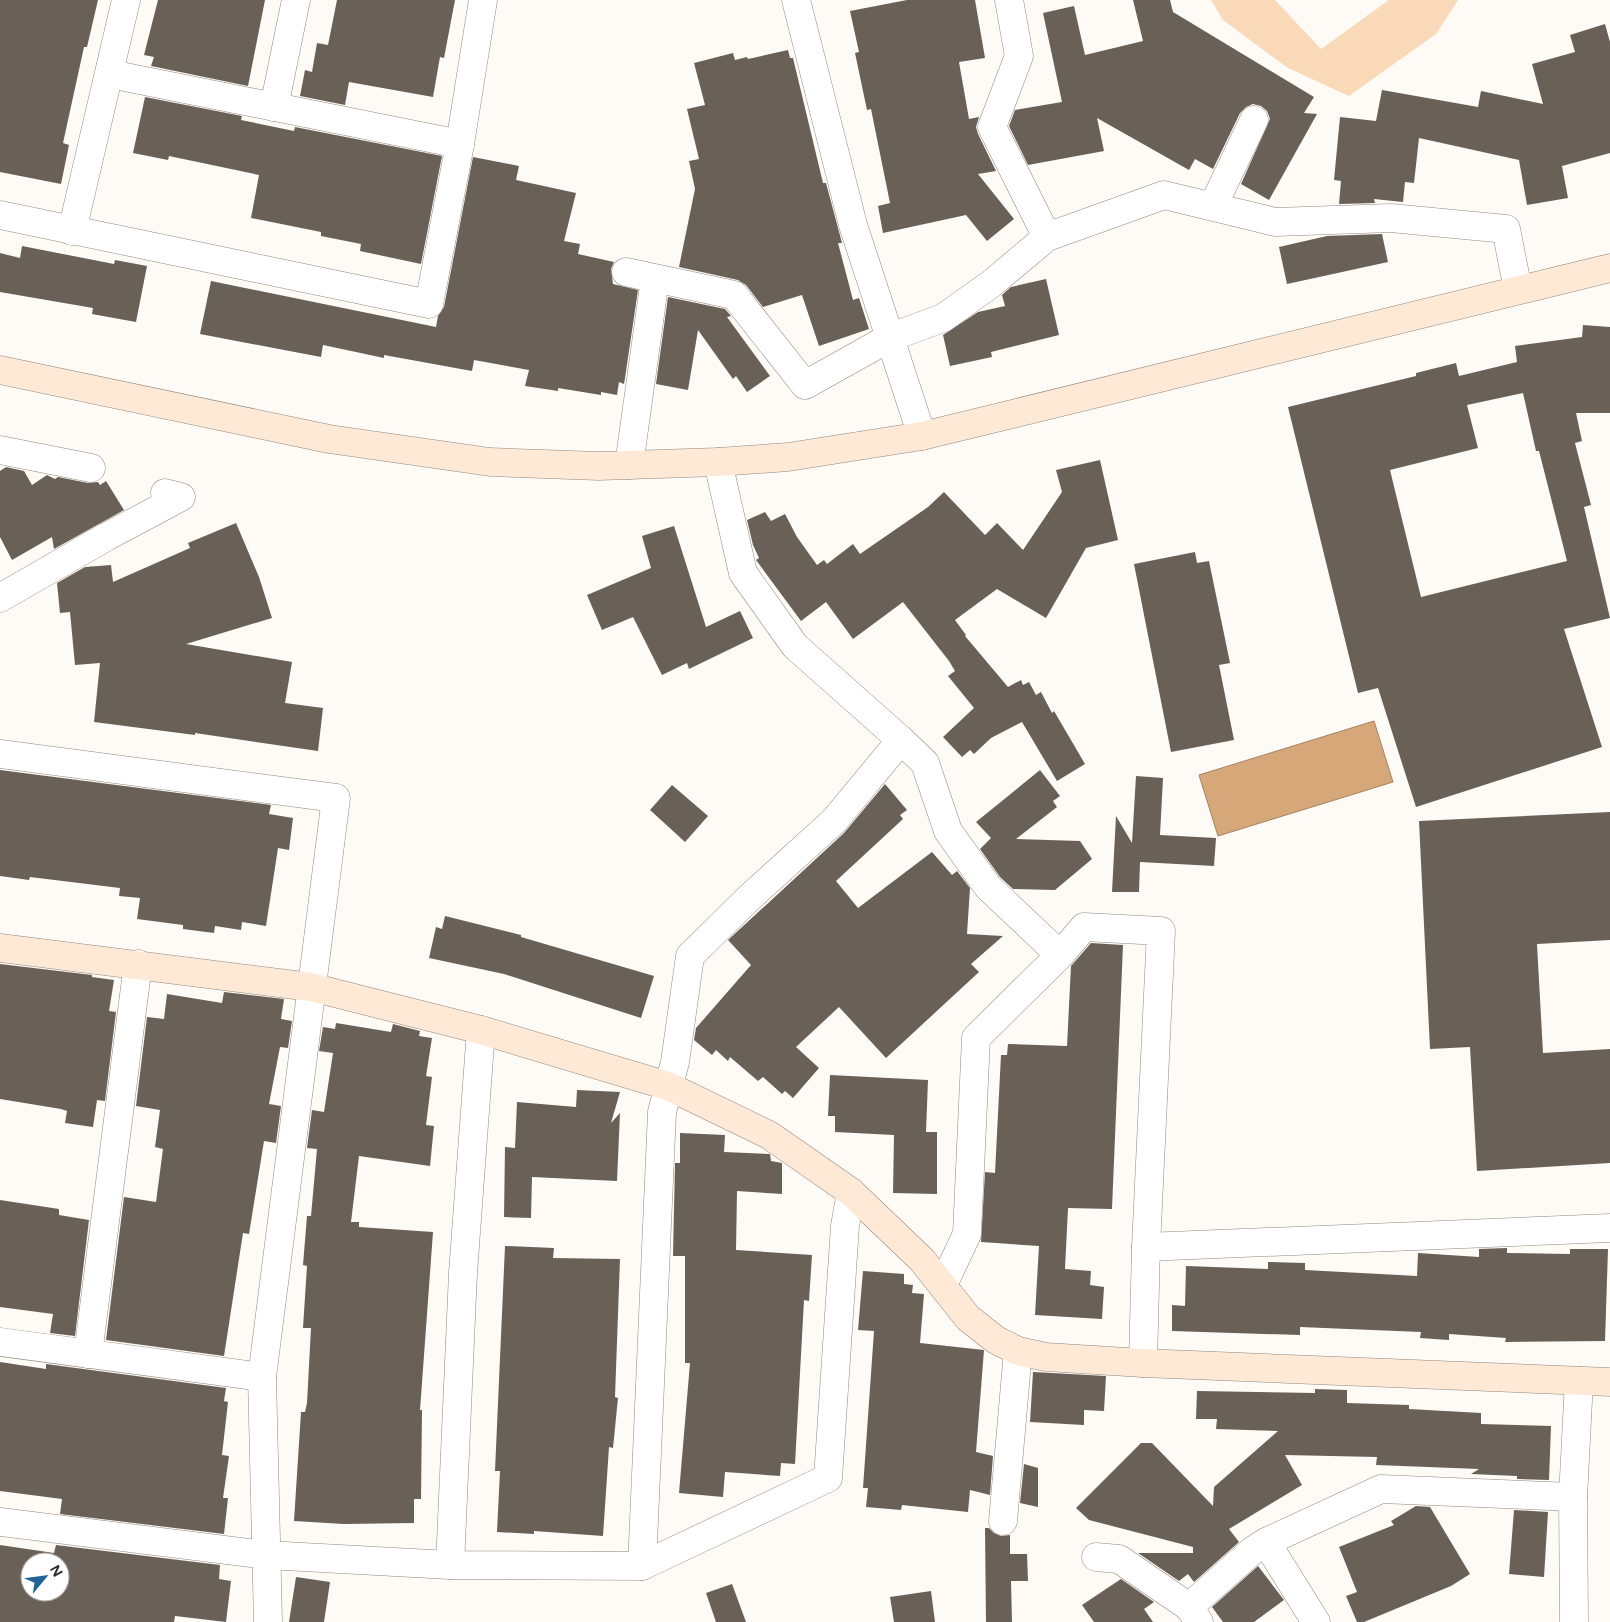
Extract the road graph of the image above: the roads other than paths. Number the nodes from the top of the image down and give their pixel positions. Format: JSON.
{"nodes":[{"id":1,"x":126,"y":0,"type":"edge"},
{"id":2,"x":296,"y":0,"type":"edge"},
{"id":3,"x":483,"y":0,"type":"edge"},
{"id":4,"x":796,"y":0,"type":"edge"},
{"id":5,"x":1009,"y":0,"type":"edge"},
{"id":6,"x":110,"y":74,"type":"junction"},
{"id":7,"x":274,"y":107,"type":"junction"},
{"id":8,"x":1254,"y":120,"type":"dead end"},
{"id":9,"x":460,"y":144,"type":"junction"},
{"id":10,"x":1213,"y":206,"type":"junction"},
{"id":11,"x":0,"y":215,"type":"edge"},
{"id":12,"x":72,"y":231,"type":"junction"},
{"id":13,"x":1047,"y":237,"type":"junction"},
{"id":14,"x":1610,"y":268,"type":"edge"},
{"id":15,"x":626,"y":272,"type":"dead end"},
{"id":16,"x":655,"y":279,"type":"junction"},
{"id":17,"x":1518,"y":290,"type":"junction"},
{"id":18,"x":891,"y":337,"type":"junction"},
{"id":19,"x":0,"y":370,"type":"edge"},
{"id":20,"x":922,"y":436,"type":"junction"},
{"id":21,"x":0,"y":450,"type":"edge"},
{"id":22,"x":718,"y":462,"type":"junction"},
{"id":23,"x":629,"y":465,"type":"junction"},
{"id":24,"x":90,"y":468,"type":"dead end"},
{"id":25,"x":165,"y":493,"type":"dead end"},
{"id":26,"x":0,"y":598,"type":"edge"},
{"id":27,"x":901,"y":740,"type":"junction"},
{"id":28,"x":0,"y":754,"type":"edge"},
{"id":29,"x":0,"y":948,"type":"edge"},
{"id":30,"x":1060,"y":955,"type":"junction"},
{"id":31,"x":138,"y":964,"type":"junction"},
{"id":32,"x":311,"y":987,"type":"junction"},
{"id":33,"x":482,"y":1030,"type":"junction"},
{"id":34,"x":668,"y":1086,"type":"junction"},
{"id":35,"x":851,"y":1192,"type":"junction"},
{"id":36,"x":1610,"y":1228,"type":"edge"},
{"id":37,"x":1146,"y":1247,"type":"junction"},
{"id":38,"x":943,"y":1285,"type":"junction"},
{"id":39,"x":0,"y":1342,"type":"edge"},
{"id":40,"x":1018,"y":1351,"type":"junction"},
{"id":41,"x":88,"y":1354,"type":"junction"},
{"id":42,"x":1144,"y":1363,"type":"junction"},
{"id":43,"x":262,"y":1377,"type":"junction"},
{"id":44,"x":1579,"y":1381,"type":"junction"},
{"id":45,"x":1610,"y":1382,"type":"edge"},
{"id":46,"x":1573,"y":1497,"type":"junction"},
{"id":47,"x":1003,"y":1521,"type":"dead end"},
{"id":48,"x":0,"y":1522,"type":"edge"},
{"id":49,"x":1266,"y":1542,"type":"junction"},
{"id":50,"x":266,"y":1555,"type":"junction"},
{"id":51,"x":1096,"y":1557,"type":"dead end"},
{"id":52,"x":450,"y":1565,"type":"junction"},
{"id":53,"x":642,"y":1566,"type":"junction"},
{"id":54,"x":1194,"y":1614,"type":"edge"},
{"id":55,"x":268,"y":1622,"type":"edge"},
{"id":56,"x":1316,"y":1622,"type":"edge"},
{"id":57,"x":1574,"y":1622,"type":"edge"}],
"edges":[{"from":1,"to":6,"type":"street"},
{"from":2,"to":7,"type":"street"},
{"from":3,"to":9,"type":"street"},
{"from":4,"to":18,"type":"street"},
{"from":5,"to":13,"type":"street"},
{"from":6,"to":7,"type":"street"},
{"from":6,"to":12,"type":"street"},
{"from":7,"to":9,"type":"street"},
{"from":8,"to":10,"type":"street"},
{"from":9,"to":12,"type":"street"},
{"from":10,"to":13,"type":"street"},
{"from":10,"to":17,"type":"street"},
{"from":11,"to":12,"type":"street"},
{"from":13,"to":18,"type":"street"},
{"from":14,"to":17,"type":"street"},
{"from":15,"to":16,"type":"street"},
{"from":16,"to":18,"type":"street"},
{"from":16,"to":23,"type":"street"},
{"from":17,"to":20,"type":"street"},
{"from":18,"to":20,"type":"street"},
{"from":19,"to":23,"type":"street"},
{"from":20,"to":22,"type":"street"},
{"from":21,"to":24,"type":"street"},
{"from":22,"to":23,"type":"street"},
{"from":22,"to":27,"type":"street"},
{"from":25,"to":26,"type":"street"},
{"from":27,"to":30,"type":"street"},
{"from":27,"to":34,"type":"street"},
{"from":28,"to":32,"type":"street"},
{"from":29,"to":31,"type":"street"},
{"from":30,"to":37,"type":"street"},
{"from":30,"to":38,"type":"street"},
{"from":31,"to":32,"type":"street"},
{"from":31,"to":41,"type":"street"},
{"from":32,"to":33,"type":"street"},
{"from":32,"to":43,"type":"street"},
{"from":33,"to":34,"type":"street"},
{"from":33,"to":52,"type":"street"},
{"from":34,"to":35,"type":"street"},
{"from":34,"to":53,"type":"street"},
{"from":35,"to":38,"type":"street"},
{"from":35,"to":53,"type":"street"},
{"from":36,"to":37,"type":"street"},
{"from":37,"to":42,"type":"street"},
{"from":38,"to":40,"type":"street"},
{"from":39,"to":41,"type":"street"},
{"from":40,"to":42,"type":"street"},
{"from":40,"to":47,"type":"street"},
{"from":41,"to":43,"type":"street"},
{"from":42,"to":44,"type":"street"},
{"from":43,"to":50,"type":"street"},
{"from":44,"to":45,"type":"street"},
{"from":44,"to":46,"type":"street"},
{"from":46,"to":49,"type":"street"},
{"from":46,"to":57,"type":"street"},
{"from":48,"to":50,"type":"street"},
{"from":49,"to":54,"type":"street"},
{"from":49,"to":56,"type":"street"},
{"from":50,"to":52,"type":"street"},
{"from":50,"to":55,"type":"street"},
{"from":51,"to":54,"type":"street"},
{"from":52,"to":53,"type":"street"}]}
